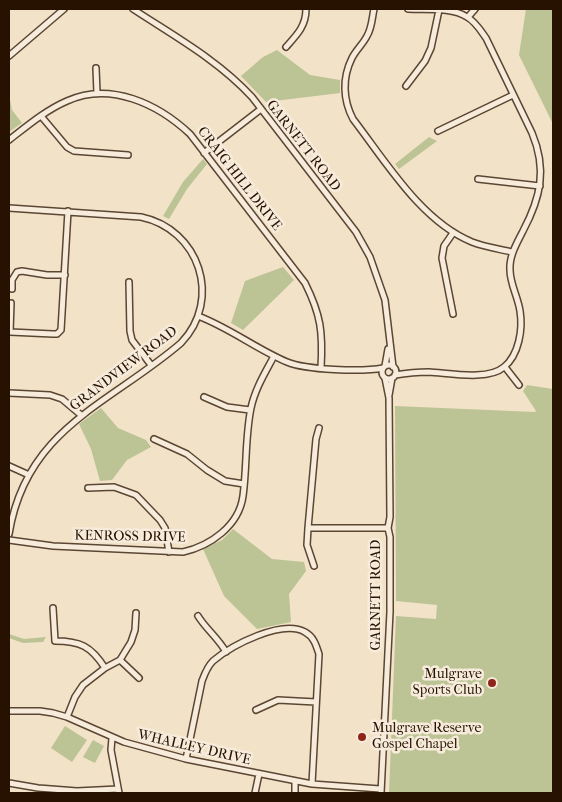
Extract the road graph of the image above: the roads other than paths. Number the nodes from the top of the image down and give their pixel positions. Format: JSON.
{"nodes":[{"id":1,"x":64,"y":9,"type":"edge"},
{"id":2,"x":133,"y":9,"type":"edge"},
{"id":3,"x":306,"y":9,"type":"edge"},
{"id":4,"x":374,"y":9,"type":"edge"},
{"id":5,"x":408,"y":9,"type":"edge"},
{"id":6,"x":475,"y":9,"type":"edge"},
{"id":7,"x":439,"y":10,"type":"junction"},
{"id":8,"x":468,"y":17,"type":"junction"},
{"id":9,"x":286,"y":47,"type":"dead end"},
{"id":10,"x":9,"y":56,"type":"edge"},
{"id":11,"x":96,"y":68,"type":"dead end"},
{"id":12,"x":406,"y":86,"type":"dead end"},
{"id":13,"x":97,"y":93,"type":"junction"},
{"id":14,"x":513,"y":95,"type":"junction"},
{"id":15,"x":261,"y":109,"type":"junction"},
{"id":16,"x":41,"y":116,"type":"junction"},
{"id":17,"x":438,"y":131,"type":"dead end"},
{"id":18,"x":9,"y":140,"type":"edge"},
{"id":19,"x":204,"y":153,"type":"junction"},
{"id":20,"x":128,"y":155,"type":"dead end"},
{"id":21,"x":478,"y":179,"type":"dead end"},
{"id":22,"x":540,"y":186,"type":"junction"},
{"id":23,"x":9,"y":208,"type":"edge"},
{"id":24,"x":68,"y":211,"type":"junction"},
{"id":25,"x":453,"y":232,"type":"junction"},
{"id":26,"x":512,"y":252,"type":"junction"},
{"id":27,"x":66,"y":275,"type":"junction"},
{"id":28,"x":129,"y":282,"type":"dead end"},
{"id":29,"x":12,"y":289,"type":"dead end"},
{"id":30,"x":11,"y":303,"type":"dead end"},
{"id":31,"x":453,"y":314,"type":"dead end"},
{"id":32,"x":198,"y":318,"type":"junction"},
{"id":33,"x":389,"y":343,"type":"junction"},
{"id":34,"x":274,"y":356,"type":"junction"},
{"id":35,"x":151,"y":365,"type":"junction"},
{"id":36,"x":384,"y":367,"type":"junction"},
{"id":37,"x":505,"y":367,"type":"junction"},
{"id":38,"x":321,"y":368,"type":"junction"},
{"id":39,"x":369,"y":371,"type":"junction"},
{"id":40,"x":394,"y":372,"type":"junction"},
{"id":41,"x":384,"y":377,"type":"junction"},
{"id":42,"x":519,"y":385,"type":"dead end"},
{"id":43,"x":9,"y":392,"type":"edge"},
{"id":44,"x":204,"y":397,"type":"dead end"},
{"id":45,"x":389,"y":398,"type":"junction"},
{"id":46,"x":250,"y":410,"type":"junction"},
{"id":47,"x":81,"y":415,"type":"junction"},
{"id":48,"x":319,"y":428,"type":"dead end"},
{"id":49,"x":154,"y":439,"type":"dead end"},
{"id":50,"x":9,"y":466,"type":"edge"},
{"id":51,"x":29,"y":475,"type":"junction"},
{"id":52,"x":244,"y":484,"type":"junction"},
{"id":53,"x":88,"y":488,"type":"dead end"},
{"id":54,"x":308,"y":528,"type":"junction"},
{"id":55,"x":388,"y":528,"type":"junction"},
{"id":56,"x":9,"y":535,"type":"edge"},
{"id":57,"x":9,"y":540,"type":"edge"},
{"id":58,"x":23,"y":541,"type":"junction"},
{"id":59,"x":169,"y":552,"type":"junction"},
{"id":60,"x":314,"y":566,"type":"dead end"},
{"id":61,"x":53,"y":608,"type":"dead end"},
{"id":62,"x":136,"y":613,"type":"dead end"},
{"id":63,"x":198,"y":616,"type":"dead end"},
{"id":64,"x":226,"y":652,"type":"junction"},
{"id":65,"x":120,"y":660,"type":"junction"},
{"id":66,"x":105,"y":668,"type":"junction"},
{"id":67,"x":139,"y":678,"type":"dead end"},
{"id":68,"x":316,"y":702,"type":"junction"},
{"id":69,"x":256,"y":710,"type":"dead end"},
{"id":70,"x":9,"y":711,"type":"edge"},
{"id":71,"x":67,"y":717,"type":"junction"},
{"id":72,"x":115,"y":739,"type":"junction"},
{"id":73,"x":186,"y":759,"type":"junction"},
{"id":74,"x":259,"y":774,"type":"junction"},
{"id":75,"x":296,"y":781,"type":"junction"},
{"id":76,"x":9,"y":784,"type":"edge"},
{"id":77,"x":312,"y":784,"type":"junction"},
{"id":78,"x":118,"y":789,"type":"edge"},
{"id":79,"x":380,"y":791,"type":"edge"},
{"id":80,"x":255,"y":793,"type":"edge"},
{"id":81,"x":295,"y":793,"type":"edge"}],
"edges":[{"from":1,"to":10,"type":"street"},
{"from":2,"to":15,"type":"street","name":"GARNETT ROAD"},
{"from":3,"to":9,"type":"street"},
{"from":4,"to":25,"type":"street"},
{"from":5,"to":7,"type":"street"},
{"from":6,"to":8,"type":"street"},
{"from":7,"to":8,"type":"street"},
{"from":7,"to":12,"type":"street"},
{"from":8,"to":14,"type":"street"},
{"from":11,"to":13,"type":"street"},
{"from":13,"to":16,"type":"street","name":"CRAIG HILL DRIVE"},
{"from":13,"to":19,"type":"street","name":"CRAIG HILL DRIVE"},
{"from":14,"to":17,"type":"street"},
{"from":14,"to":22,"type":"street"},
{"from":15,"to":19,"type":"street"},
{"from":15,"to":33,"type":"street","name":"GARNETT ROAD"},
{"from":16,"to":18,"type":"street","name":"CRAIG HILL DRIVE"},
{"from":16,"to":20,"type":"street"},
{"from":19,"to":38,"type":"street","name":"CRAIG HILL DRIVE"},
{"from":21,"to":22,"type":"street"},
{"from":22,"to":26,"type":"street"},
{"from":23,"to":24,"type":"street","name":"GRANDVIEW ROAD"},
{"from":24,"to":27,"type":"street"},
{"from":24,"to":32,"type":"street","name":"GRANDVIEW ROAD"},
{"from":25,"to":26,"type":"street"},
{"from":25,"to":31,"type":"street"},
{"from":26,"to":37,"type":"street"},
{"from":27,"to":29,"type":"street"},
{"from":27,"to":30,"type":"street"},
{"from":28,"to":35,"type":"street"},
{"from":32,"to":34,"type":"street"},
{"from":32,"to":35,"type":"street","name":"GRANDVIEW ROAD"},
{"from":33,"to":36,"type":"street","name":"GARNETT ROAD"},
{"from":33,"to":40,"type":"street","name":"GARNETT ROAD"},
{"from":34,"to":38,"type":"street"},
{"from":34,"to":46,"type":"street","name":"KENROSS DRIVE"},
{"from":35,"to":47,"type":"street","name":"GRANDVIEW ROAD"},
{"from":36,"to":39,"type":"street"},
{"from":36,"to":40,"type":"street"},
{"from":36,"to":41,"type":"street","name":"GARNETT ROAD"},
{"from":37,"to":40,"type":"street"},
{"from":37,"to":42,"type":"street"},
{"from":38,"to":39,"type":"street"},
{"from":39,"to":41,"type":"street"},
{"from":40,"to":41,"type":"street"},
{"from":40,"to":45,"type":"street","name":"GARNETT ROAD"},
{"from":41,"to":45,"type":"street","name":"GARNETT ROAD"},
{"from":43,"to":47,"type":"street"},
{"from":44,"to":46,"type":"street"},
{"from":45,"to":55,"type":"street","name":"GARNETT ROAD"},
{"from":46,"to":52,"type":"street","name":"KENROSS DRIVE"},
{"from":47,"to":51,"type":"street","name":"GRANDVIEW ROAD"},
{"from":48,"to":54,"type":"street"},
{"from":49,"to":52,"type":"street"},
{"from":50,"to":51,"type":"street"},
{"from":51,"to":56,"type":"street","name":"GRANDVIEW ROAD"},
{"from":52,"to":59,"type":"street","name":"KENROSS DRIVE"},
{"from":53,"to":59,"type":"street"},
{"from":54,"to":55,"type":"street"},
{"from":54,"to":60,"type":"street"},
{"from":55,"to":79,"type":"street","name":"GARNETT ROAD"},
{"from":56,"to":58,"type":"street","name":"KENROSS DRIVE"},
{"from":57,"to":58,"type":"street","name":"KENROSS DRIVE"},
{"from":58,"to":59,"type":"street","name":"KENROSS DRIVE"},
{"from":61,"to":66,"type":"street"},
{"from":62,"to":65,"type":"street"},
{"from":63,"to":64,"type":"street"},
{"from":64,"to":68,"type":"street"},
{"from":64,"to":73,"type":"street"},
{"from":65,"to":66,"type":"street"},
{"from":65,"to":67,"type":"street"},
{"from":66,"to":71,"type":"street"},
{"from":68,"to":69,"type":"street"},
{"from":68,"to":77,"type":"street"},
{"from":70,"to":71,"type":"street","name":"WHALLEY DRIVE"},
{"from":71,"to":72,"type":"street","name":"WHALLEY DRIVE"},
{"from":72,"to":73,"type":"street","name":"WHALLEY DRIVE"},
{"from":72,"to":78,"type":"street"},
{"from":73,"to":74,"type":"street","name":"WHALLEY DRIVE"},
{"from":74,"to":75,"type":"street","name":"WHALLEY DRIVE"},
{"from":74,"to":80,"type":"street"},
{"from":75,"to":77,"type":"street","name":"WHALLEY DRIVE"},
{"from":75,"to":81,"type":"street"},
{"from":76,"to":78,"type":"street"},
{"from":77,"to":79,"type":"street","name":"WHALLEY DRIVE"}]}
